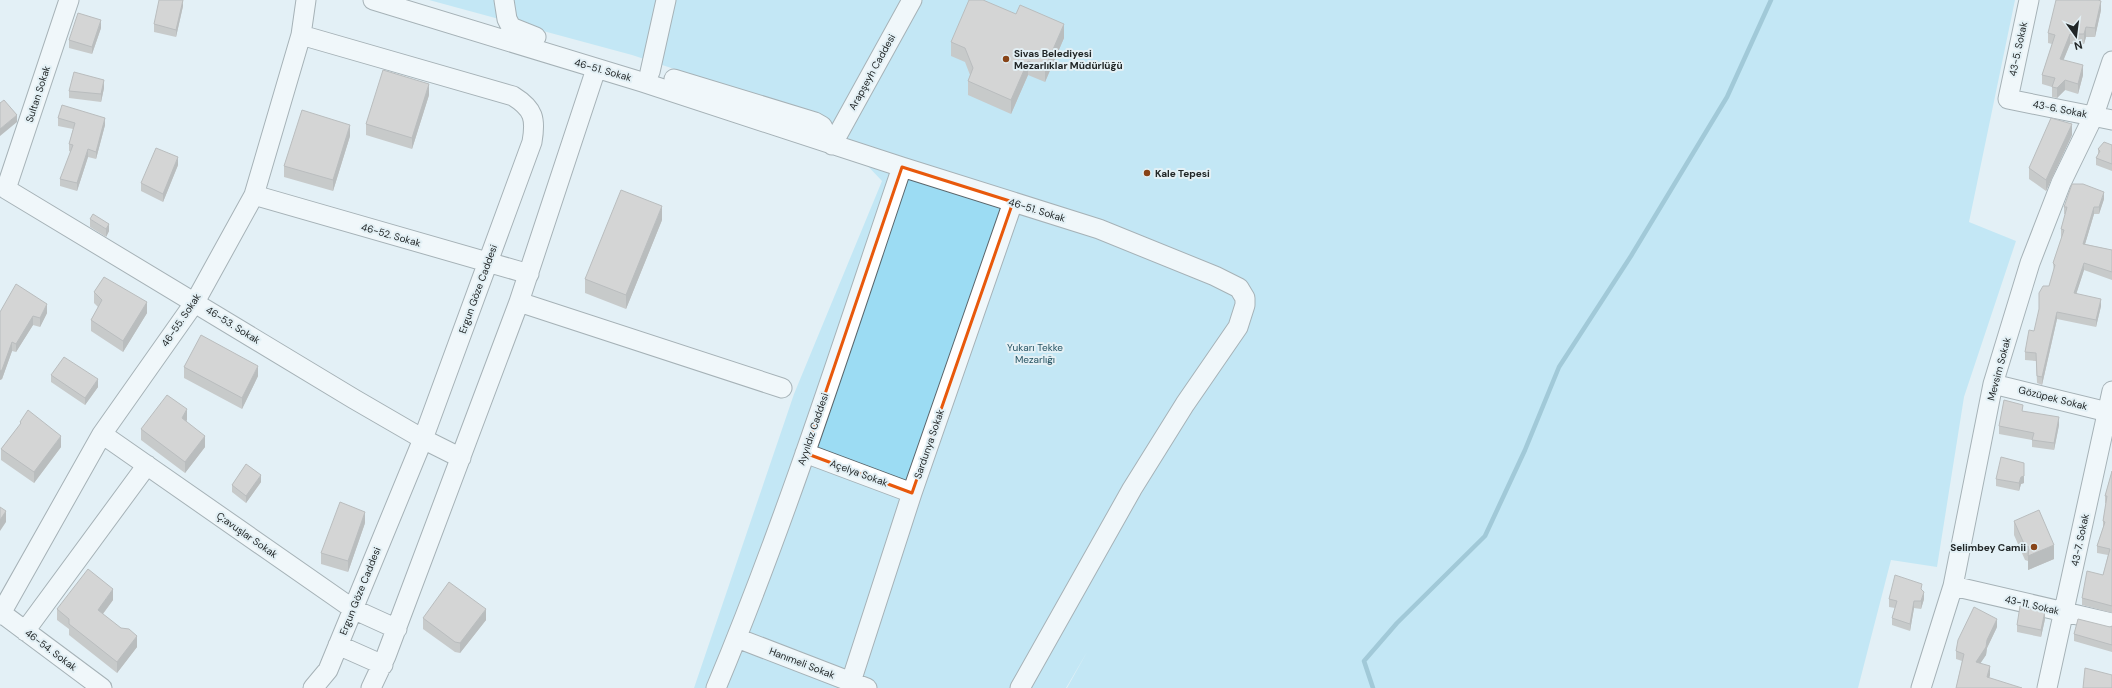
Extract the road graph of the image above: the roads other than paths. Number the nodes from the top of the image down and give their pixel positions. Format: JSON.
{"nodes":[{"id":1,"x":69,"y":0,"type":"edge"},
{"id":2,"x":306,"y":0,"type":"edge"},
{"id":3,"x":373,"y":0,"type":"edge"},
{"id":4,"x":504,"y":0,"type":"edge"},
{"id":5,"x":666,"y":0,"type":"edge"},
{"id":6,"x":912,"y":0,"type":"edge"},
{"id":7,"x":2029,"y":0,"type":"edge"},
{"id":8,"x":301,"y":34,"type":"junction"},
{"id":9,"x":2112,"y":61,"type":"edge"},
{"id":10,"x":596,"y":69,"type":"junction"},
{"id":11,"x":650,"y":72,"type":"junction"},
{"id":12,"x":2008,"y":99,"type":"joint"},
{"id":13,"x":2094,"y":115,"type":"junction"},
{"id":14,"x":2112,"y":120,"type":"edge"},
{"id":15,"x":832,"y":145,"type":"junction"},
{"id":16,"x":902,"y":168,"type":"junction"},
{"id":17,"x":2,"y":191,"type":"edge"},
{"id":18,"x":254,"y":195,"type":"junction"},
{"id":19,"x":1013,"y":202,"type":"junction"},
{"id":20,"x":487,"y":263,"type":"junction"},
{"id":21,"x":529,"y":274,"type":"junction"},
{"id":22,"x":195,"y":302,"type":"junction"},
{"id":23,"x":520,"y":302,"type":"junction"},
{"id":24,"x":1993,"y":384,"type":"junction"},
{"id":25,"x":782,"y":388,"type":"dead end"},
{"id":26,"x":2112,"y":391,"type":"edge"},
{"id":27,"x":2109,"y":412,"type":"edge"},
{"id":28,"x":102,"y":434,"type":"junction"},
{"id":29,"x":423,"y":439,"type":"junction"},
{"id":30,"x":805,"y":453,"type":"junction"},
{"id":31,"x":461,"y":458,"type":"junction"},
{"id":32,"x":147,"y":465,"type":"junction"},
{"id":33,"x":912,"y":493,"type":"junction"},
{"id":34,"x":1953,"y":586,"type":"junction"},
{"id":35,"x":353,"y":609,"type":"junction"},
{"id":36,"x":1,"y":613,"type":"edge"},
{"id":37,"x":2065,"y":613,"type":"junction"},
{"id":38,"x":2112,"y":623,"type":"edge"},
{"id":39,"x":397,"y":629,"type":"junction"},
{"id":40,"x":25,"y":631,"type":"junction"},
{"id":41,"x":737,"y":638,"type":"junction"},
{"id":42,"x":338,"y":646,"type":"junction"},
{"id":43,"x":383,"y":665,"type":"junction"},
{"id":44,"x":856,"y":686,"type":"edge"},
{"id":45,"x":102,"y":688,"type":"edge"},
{"id":46,"x":313,"y":688,"type":"edge"},
{"id":47,"x":371,"y":688,"type":"edge"},
{"id":48,"x":716,"y":688,"type":"edge"},
{"id":49,"x":1020,"y":688,"type":"edge"},
{"id":50,"x":1922,"y":688,"type":"edge"},
{"id":51,"x":2047,"y":688,"type":"edge"}],
"edges":[{"from":1,"to":17,"type":"street","name":"Sultan Sokak"},
{"from":2,"to":8,"type":"street","name":"46-55. Sokak"},
{"from":3,"to":10,"type":"street","name":"46-51. Sokak"},
{"from":4,"to":11,"type":"street","name":"46-51. Sokak"},
{"from":5,"to":11,"type":"street"},
{"from":6,"to":15,"type":"street","name":"Arapşeyh Caddesi"},
{"from":7,"to":12,"type":"street","name":"43-5. Sokak"},
{"from":8,"to":18,"type":"street","name":"46-55. Sokak"},
{"from":8,"to":20,"type":"street","name":"Ergun Göze Caddesi"},
{"from":9,"to":13,"type":"street","name":"Mevsim Sokak"},
{"from":10,"to":15,"type":"street","name":"46-51. Sokak"},
{"from":10,"to":21,"type":"street"},
{"from":11,"to":15,"type":"street","name":"46-51. Sokak"},
{"from":12,"to":13,"type":"street","name":"43-6. Sokak"},
{"from":13,"to":14,"type":"street","name":"43-6. Sokak"},
{"from":13,"to":24,"type":"street","name":"Mevsim Sokak"},
{"from":15,"to":16,"type":"street","name":"46-51. Sokak"},
{"from":16,"to":19,"type":"street","name":"46-51. Sokak"},
{"from":16,"to":30,"type":"street","name":"Ayyıldız Caddesi"},
{"from":17,"to":22,"type":"street","name":"46-53. Sokak"},
{"from":18,"to":20,"type":"street","name":"46-52. Sokak"},
{"from":18,"to":22,"type":"street","name":"46-55. Sokak"},
{"from":19,"to":33,"type":"street","name":"Sardunya Sokak"},
{"from":19,"to":49,"type":"street","name":"46-51. Sokak"},
{"from":20,"to":21,"type":"street","name":"46-52. Sokak"},
{"from":20,"to":29,"type":"street","name":"Ergun Göze Caddesi"},
{"from":21,"to":23,"type":"street"},
{"from":22,"to":28,"type":"street","name":"46-55. Sokak"},
{"from":22,"to":29,"type":"street","name":"46-53. Sokak"},
{"from":23,"to":25,"type":"street"},
{"from":23,"to":31,"type":"street"},
{"from":24,"to":27,"type":"street","name":"Gözüpek Sokak"},
{"from":24,"to":34,"type":"street","name":"Mevsim Sokak"},
{"from":26,"to":27,"type":"street","name":"43-7. Sokak"},
{"from":27,"to":37,"type":"street","name":"43-7. Sokak"},
{"from":28,"to":32,"type":"street","name":"Ç:avuşlar Sokak"},
{"from":28,"to":36,"type":"street","name":"46-55. Sokak"},
{"from":29,"to":31,"type":"street","name":"46-53. Sokak"},
{"from":29,"to":35,"type":"street","name":"Ergun Göze Caddesi"},
{"from":30,"to":33,"type":"street","name":"Açelya Sokak"},
{"from":30,"to":41,"type":"street","name":"Ayyıldız Caddesi"},
{"from":31,"to":39,"type":"street"},
{"from":32,"to":35,"type":"street","name":"Ç:avuşlar Sokak"},
{"from":32,"to":40,"type":"street"},
{"from":33,"to":44,"type":"street","name":"Sardunya Sokak"},
{"from":34,"to":37,"type":"street","name":"43-11. Sokak"},
{"from":34,"to":50,"type":"street","name":"Mevsim Sokak"},
{"from":35,"to":39,"type":"street","name":"Ç:avuşlar Sokak"},
{"from":35,"to":42,"type":"street","name":"Ergun Göze Caddesi"},
{"from":36,"to":40,"type":"street","name":"46-54. Sokak"},
{"from":37,"to":38,"type":"street","name":"43-11. Sokak"},
{"from":37,"to":51,"type":"street","name":"43-7. Sokak"},
{"from":39,"to":43,"type":"street"},
{"from":40,"to":45,"type":"street","name":"46-54. Sokak"},
{"from":41,"to":44,"type":"street","name":"Hanımeli Sokak"},
{"from":41,"to":48,"type":"street","name":"Ayyıldız Caddesi"},
{"from":42,"to":43,"type":"street"},
{"from":42,"to":46,"type":"street","name":"Ergun Göze Caddesi"},
{"from":43,"to":47,"type":"street"}]}
